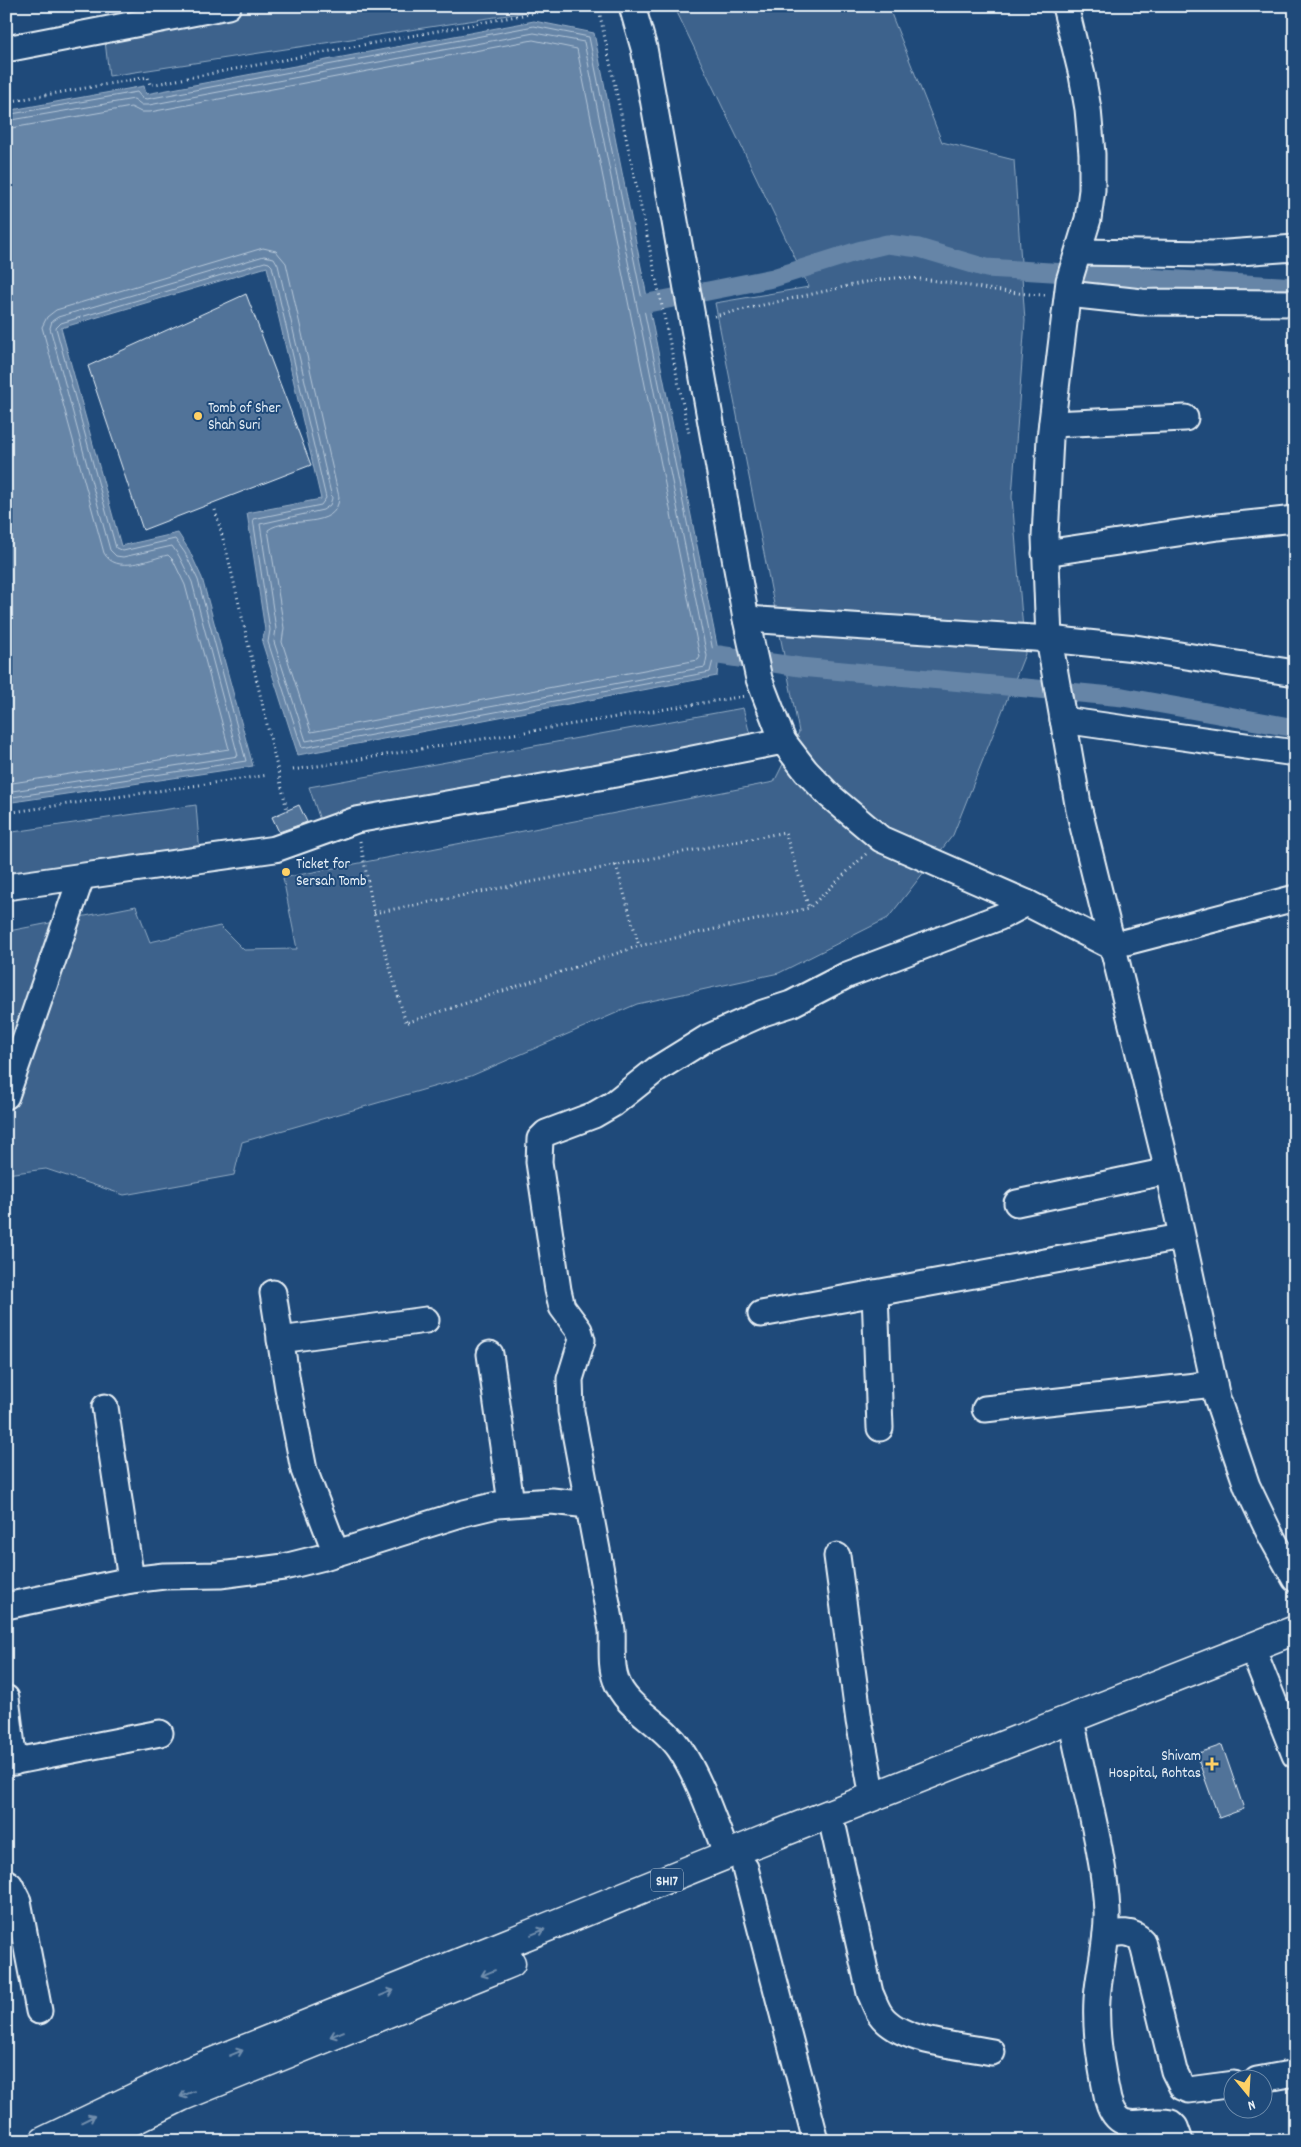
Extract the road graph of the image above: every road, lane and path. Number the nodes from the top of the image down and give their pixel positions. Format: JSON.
{"nodes":[{"id":1,"x":228,"y":6,"type":"edge"},
{"id":2,"x":570,"y":6,"type":"edge"},
{"id":3,"x":598,"y":6,"type":"edge"},
{"id":4,"x":632,"y":6,"type":"edge"},
{"id":5,"x":1065,"y":6,"type":"edge"},
{"id":6,"x":6,"y":50,"type":"edge"},
{"id":7,"x":6,"y":102,"type":"edge"},
{"id":8,"x":1295,"y":248,"type":"edge"},
{"id":9,"x":1073,"y":272,"type":"junction"},
{"id":10,"x":1295,"y":303,"type":"edge"},
{"id":11,"x":691,"y":312,"type":"junction"},
{"id":12,"x":666,"y":326,"type":"dead end"},
{"id":13,"x":1185,"y":418,"type":"dead end"},
{"id":14,"x":1052,"y":424,"type":"junction"},
{"id":15,"x":215,"y":510,"type":"dead end"},
{"id":16,"x":1295,"y":519,"type":"edge"},
{"id":17,"x":1046,"y":553,"type":"junction"},
{"id":18,"x":748,"y":627,"type":"junction"},
{"id":19,"x":1049,"y":639,"type":"junction"},
{"id":20,"x":1295,"y":673,"type":"edge"},
{"id":21,"x":752,"y":683,"type":"junction"},
{"id":22,"x":1062,"y":716,"type":"junction"},
{"id":23,"x":783,"y":741,"type":"junction"},
{"id":24,"x":1295,"y":753,"type":"edge"},
{"id":25,"x":293,"y":770,"type":"dead end"},
{"id":26,"x":268,"y":775,"type":"dead end"},
{"id":27,"x":287,"y":810,"type":"dead end"},
{"id":28,"x":6,"y":813,"type":"edge"},
{"id":29,"x":356,"y":820,"type":"junction"},
{"id":30,"x":882,"y":839,"type":"junction"},
{"id":31,"x":616,"y":865,"type":"junction"},
{"id":32,"x":80,"y":878,"type":"junction"},
{"id":33,"x":6,"y":887,"type":"edge"},
{"id":34,"x":1295,"y":898,"type":"edge"},
{"id":35,"x":1027,"y":903,"type":"junction"},
{"id":36,"x":809,"y":908,"type":"junction"},
{"id":37,"x":374,"y":913,"type":"junction"},
{"id":38,"x":639,"y":946,"type":"junction"},
{"id":39,"x":1111,"y":946,"type":"junction"},
{"id":40,"x":6,"y":1096,"type":"edge"},
{"id":41,"x":1168,"y":1171,"type":"junction"},
{"id":42,"x":1017,"y":1203,"type":"dead end"},
{"id":43,"x":1181,"y":1237,"type":"junction"},
{"id":44,"x":273,"y":1293,"type":"dead end"},
{"id":45,"x":875,"y":1293,"type":"junction"},
{"id":46,"x":761,"y":1314,"type":"dead end"},
{"id":47,"x":426,"y":1320,"type":"dead end"},
{"id":48,"x":280,"y":1340,"type":"junction"},
{"id":49,"x":490,"y":1354,"type":"dead end"},
{"id":50,"x":1214,"y":1384,"type":"junction"},
{"id":51,"x":105,"y":1407,"type":"dead end"},
{"id":52,"x":985,"y":1409,"type":"dead end"},
{"id":53,"x":880,"y":1428,"type":"dead end"},
{"id":54,"x":511,"y":1503,"type":"junction"},
{"id":55,"x":588,"y":1506,"type":"junction"},
{"id":56,"x":336,"y":1553,"type":"junction"},
{"id":57,"x":837,"y":1556,"type":"dead end"},
{"id":58,"x":1295,"y":1579,"type":"edge"},
{"id":59,"x":131,"y":1580,"type":"junction"},
{"id":60,"x":6,"y":1606,"type":"edge"},
{"id":61,"x":1295,"y":1630,"type":"edge"},
{"id":62,"x":1295,"y":1644,"type":"edge"},
{"id":63,"x":1256,"y":1660,"type":"junction"},
{"id":64,"x":6,"y":1698,"type":"edge"},
{"id":65,"x":160,"y":1733,"type":"dead end"},
{"id":66,"x":1074,"y":1733,"type":"junction"},
{"id":67,"x":1295,"y":1755,"type":"edge"},
{"id":68,"x":10,"y":1762,"type":"edge"},
{"id":69,"x":873,"y":1797,"type":"junction"},
{"id":70,"x":834,"y":1831,"type":"junction"},
{"id":71,"x":736,"y":1861,"type":"junction"},
{"id":72,"x":6,"y":1882,"type":"edge"},
{"id":73,"x":1106,"y":1934,"type":"junction"},
{"id":74,"x":39,"y":2011,"type":"dead end"},
{"id":75,"x":992,"y":2052,"type":"dead end"},
{"id":76,"x":1295,"y":2073,"type":"edge"},
{"id":77,"x":1274,"y":2077,"type":"edge"},
{"id":78,"x":1224,"y":2085,"type":"edge"},
{"id":79,"x":60,"y":2138,"type":"edge"},
{"id":80,"x":92,"y":2141,"type":"edge"},
{"id":81,"x":816,"y":2141,"type":"edge"},
{"id":82,"x":1180,"y":2141,"type":"edge"}],
"edges":[{"from":1,"to":6,"type":"street"},
{"from":2,"to":7,"type":"path"},
{"from":3,"to":12,"type":"path"},
{"from":4,"to":11,"type":"street"},
{"from":5,"to":9,"type":"street"},
{"from":8,"to":9,"type":"street"},
{"from":9,"to":10,"type":"street"},
{"from":9,"to":11,"type":"path"},
{"from":9,"to":14,"type":"street"},
{"from":11,"to":18,"type":"street"},
{"from":13,"to":14,"type":"street"},
{"from":14,"to":17,"type":"street"},
{"from":15,"to":27,"type":"path"},
{"from":16,"to":17,"type":"street"},
{"from":17,"to":19,"type":"street"},
{"from":18,"to":19,"type":"street"},
{"from":18,"to":21,"type":"street"},
{"from":19,"to":20,"type":"street"},
{"from":19,"to":22,"type":"street"},
{"from":21,"to":23,"type":"street"},
{"from":21,"to":25,"type":"path"},
{"from":22,"to":24,"type":"street"},
{"from":22,"to":39,"type":"street"},
{"from":23,"to":29,"type":"street"},
{"from":23,"to":30,"type":"street"},
{"from":26,"to":28,"type":"path"},
{"from":29,"to":32,"type":"street"},
{"from":29,"to":37,"type":"path"},
{"from":30,"to":35,"type":"street"},
{"from":30,"to":36,"type":"path"},
{"from":31,"to":36,"type":"path"},
{"from":31,"to":37,"type":"path"},
{"from":31,"to":38,"type":"path"},
{"from":32,"to":33,"type":"street"},
{"from":32,"to":40,"type":"street"},
{"from":34,"to":39,"type":"street"},
{"from":35,"to":39,"type":"street"},
{"from":35,"to":55,"type":"street"},
{"from":36,"to":38,"type":"path"},
{"from":37,"to":38,"type":"path"},
{"from":39,"to":41,"type":"street"},
{"from":41,"to":42,"type":"street"},
{"from":41,"to":43,"type":"street"},
{"from":43,"to":45,"type":"street"},
{"from":43,"to":50,"type":"street"},
{"from":44,"to":48,"type":"street"},
{"from":45,"to":46,"type":"street"},
{"from":45,"to":53,"type":"street"},
{"from":47,"to":48,"type":"street"},
{"from":48,"to":56,"type":"street"},
{"from":49,"to":54,"type":"street"},
{"from":50,"to":52,"type":"street"},
{"from":50,"to":58,"type":"street"},
{"from":51,"to":59,"type":"street"},
{"from":54,"to":55,"type":"street"},
{"from":54,"to":56,"type":"street"},
{"from":55,"to":71,"type":"street"},
{"from":56,"to":59,"type":"street"},
{"from":57,"to":69,"type":"street"},
{"from":59,"to":60,"type":"street"},
{"from":61,"to":69,"type":"main road","number":"SH17"},
{"from":62,"to":63,"type":"main road","number":"SH17"},
{"from":63,"to":66,"type":"main road","number":"SH17"},
{"from":63,"to":67,"type":"street"},
{"from":64,"to":68,"type":"street"},
{"from":65,"to":68,"type":"street"},
{"from":66,"to":70,"type":"main road","number":"SH17"},
{"from":66,"to":73,"type":"street"},
{"from":69,"to":71,"type":"main road","number":"SH17"},
{"from":70,"to":71,"type":"main road","number":"SH17"},
{"from":70,"to":75,"type":"street"},
{"from":79,"to":71,"type":"main road","number":"SH17","one_way":true},
{"from":71,"to":80,"type":"main road","number":"SH17","one_way":true},
{"from":71,"to":81,"type":"street"},
{"from":72,"to":74,"type":"street"},
{"from":73,"to":78,"type":"street"},
{"from":73,"to":82,"type":"street"},
{"from":76,"to":77,"type":"street"}]}
